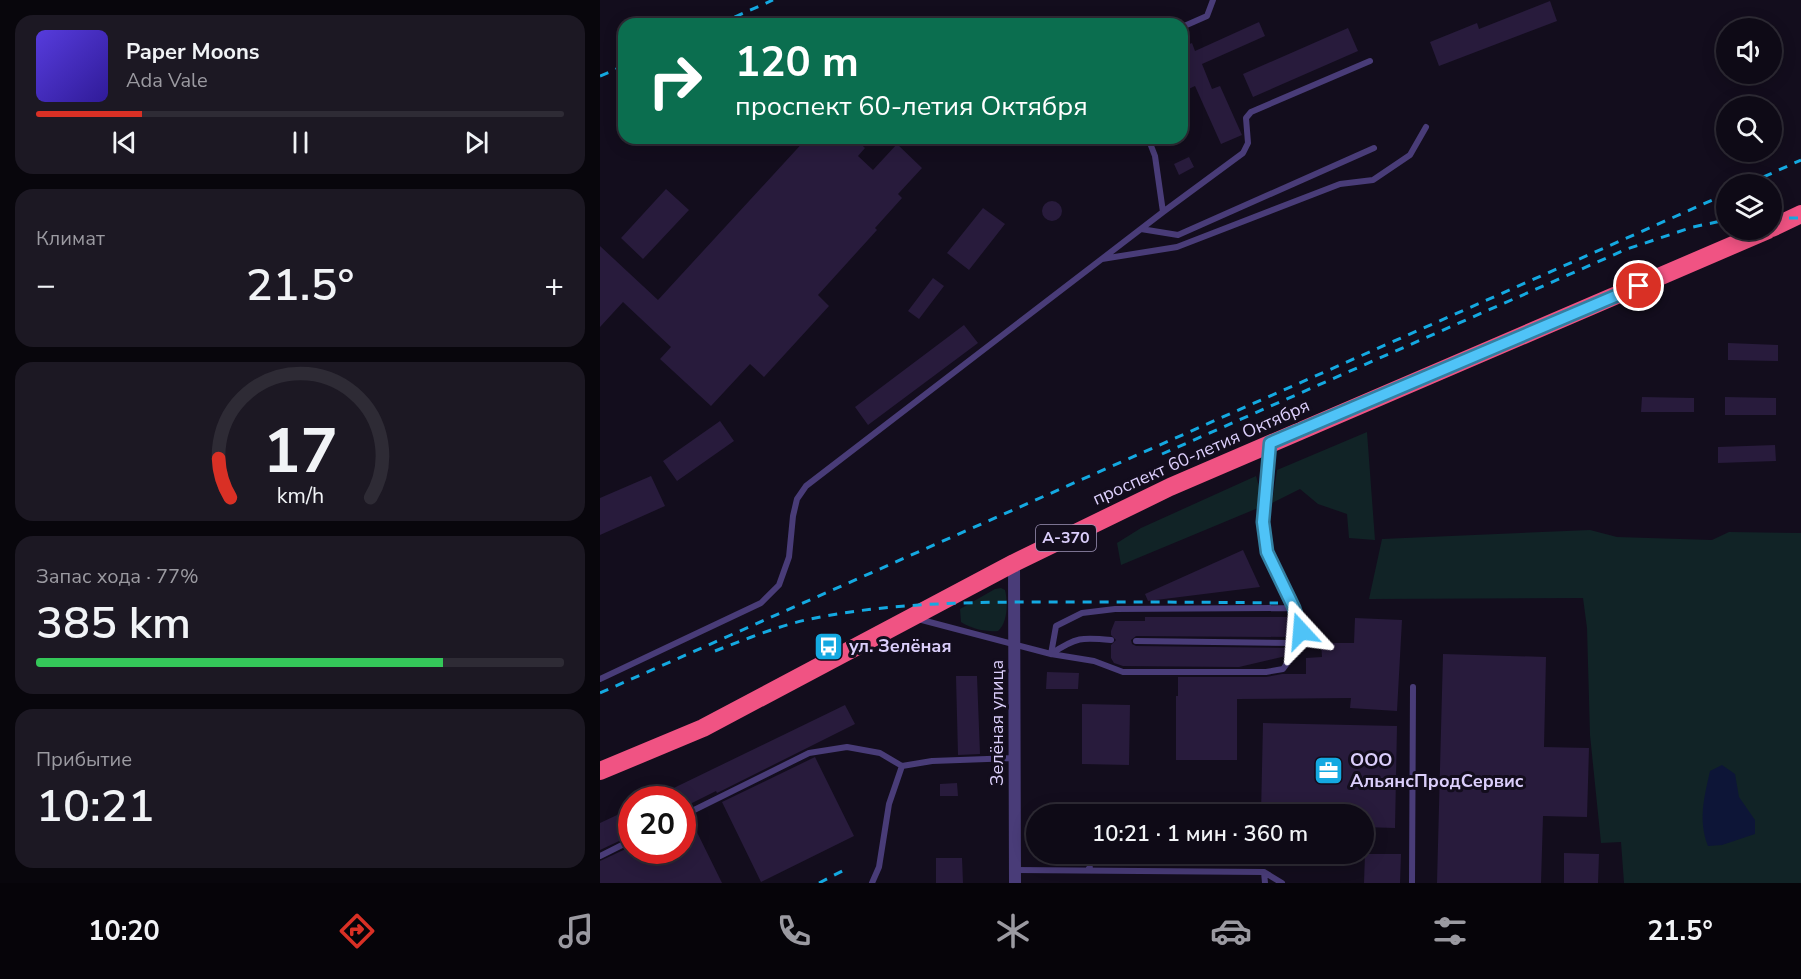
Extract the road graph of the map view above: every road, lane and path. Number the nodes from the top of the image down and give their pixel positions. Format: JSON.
{"nodes":[{"id":1,"x":1213,"y":0,"type":"edge"},
{"id":2,"x":1188,"y":24,"type":"edge"},
{"id":3,"x":1370,"y":61,"type":"dead end"},
{"id":4,"x":1426,"y":127,"type":"dead end"},
{"id":5,"x":1150,"y":144,"type":"edge"},
{"id":6,"x":1374,"y":148,"type":"dead end"},
{"id":7,"x":1162,"y":212,"type":"junction"},
{"id":8,"x":1801,"y":214,"type":"edge"},
{"id":9,"x":1782,"y":223,"type":"edge"},
{"id":10,"x":1141,"y":229,"type":"junction"},
{"id":11,"x":1745,"y":240,"type":"edge"},
{"id":12,"x":1101,"y":260,"type":"junction"},
{"id":13,"x":1270,"y":443,"type":"junction"},
{"id":14,"x":1014,"y":563,"type":"junction"},
{"id":15,"x":1294,"y":608,"type":"junction"},
{"id":16,"x":913,"y":618,"type":"junction"},
{"id":17,"x":1111,"y":640,"type":"dead end"},
{"id":18,"x":1136,"y":641,"type":"dead end"},
{"id":19,"x":1297,"y":643,"type":"junction"},
{"id":20,"x":1015,"y":645,"type":"junction"},
{"id":21,"x":1051,"y":654,"type":"junction"},
{"id":22,"x":600,"y":679,"type":"edge"},
{"id":23,"x":1413,"y":687,"type":"dead end"},
{"id":24,"x":1014,"y":758,"type":"junction"},
{"id":25,"x":903,"y":766,"type":"junction"},
{"id":26,"x":600,"y":771,"type":"edge"},
{"id":27,"x":696,"y":809,"type":"edge"},
{"id":28,"x":618,"y":847,"type":"edge"},
{"id":29,"x":600,"y":855,"type":"edge"},
{"id":30,"x":1090,"y":864,"type":"edge"},
{"id":31,"x":1015,"y":870,"type":"junction"},
{"id":32,"x":1089,"y":870,"type":"junction"},
{"id":33,"x":1264,"y":872,"type":"junction"},
{"id":34,"x":872,"y":883,"type":"edge"},
{"id":35,"x":1014,"y":883,"type":"edge"},
{"id":36,"x":1265,"y":883,"type":"edge"},
{"id":37,"x":1282,"y":883,"type":"edge"},
{"id":38,"x":1412,"y":883,"type":"edge"}],
"edges":[{"from":1,"to":2,"type":"lane"},
{"from":3,"to":7,"type":"lane"},
{"from":4,"to":12,"type":"lane"},
{"from":5,"to":7,"type":"lane"},
{"from":6,"to":10,"type":"lane"},
{"from":7,"to":10,"type":"lane"},
{"from":8,"to":9,"type":"highway","name":"проспект 60-летия Октября","number":"А-370"},
{"from":10,"to":12,"type":"lane"},
{"from":11,"to":13,"type":"highway","name":"проспект 60-летия Октября","number":"А-370"},
{"from":12,"to":22,"type":"lane"},
{"from":13,"to":14,"type":"highway","name":"проспект 60-летия Октября","number":"А-370"},
{"from":13,"to":15,"type":"lane"},
{"from":14,"to":16,"type":"highway","name":"проспект 60-летия Октября","number":"А-370"},
{"from":14,"to":20,"type":"street","name":"Зелёная улица"},
{"from":15,"to":19,"type":"lane"},
{"from":15,"to":21,"type":"lane"},
{"from":16,"to":20,"type":"lane"},
{"from":16,"to":26,"type":"highway","name":"проспект 60-летия Октября","number":"А-370"},
{"from":17,"to":21,"type":"lane"},
{"from":18,"to":19,"type":"lane"},
{"from":19,"to":21,"type":"lane"},
{"from":20,"to":21,"type":"lane"},
{"from":20,"to":24,"type":"street","name":"Зелёная улица"},
{"from":23,"to":38,"type":"lane"},
{"from":24,"to":25,"type":"lane"},
{"from":24,"to":31,"type":"street","name":"Зелёная улица"},
{"from":25,"to":27,"type":"lane"},
{"from":25,"to":34,"type":"lane"},
{"from":28,"to":29,"type":"lane"},
{"from":30,"to":32,"type":"lane"},
{"from":31,"to":32,"type":"lane"},
{"from":31,"to":35,"type":"street","name":"Зелёная улица"},
{"from":32,"to":33,"type":"lane"},
{"from":33,"to":36,"type":"lane"},
{"from":33,"to":37,"type":"lane"}]}
